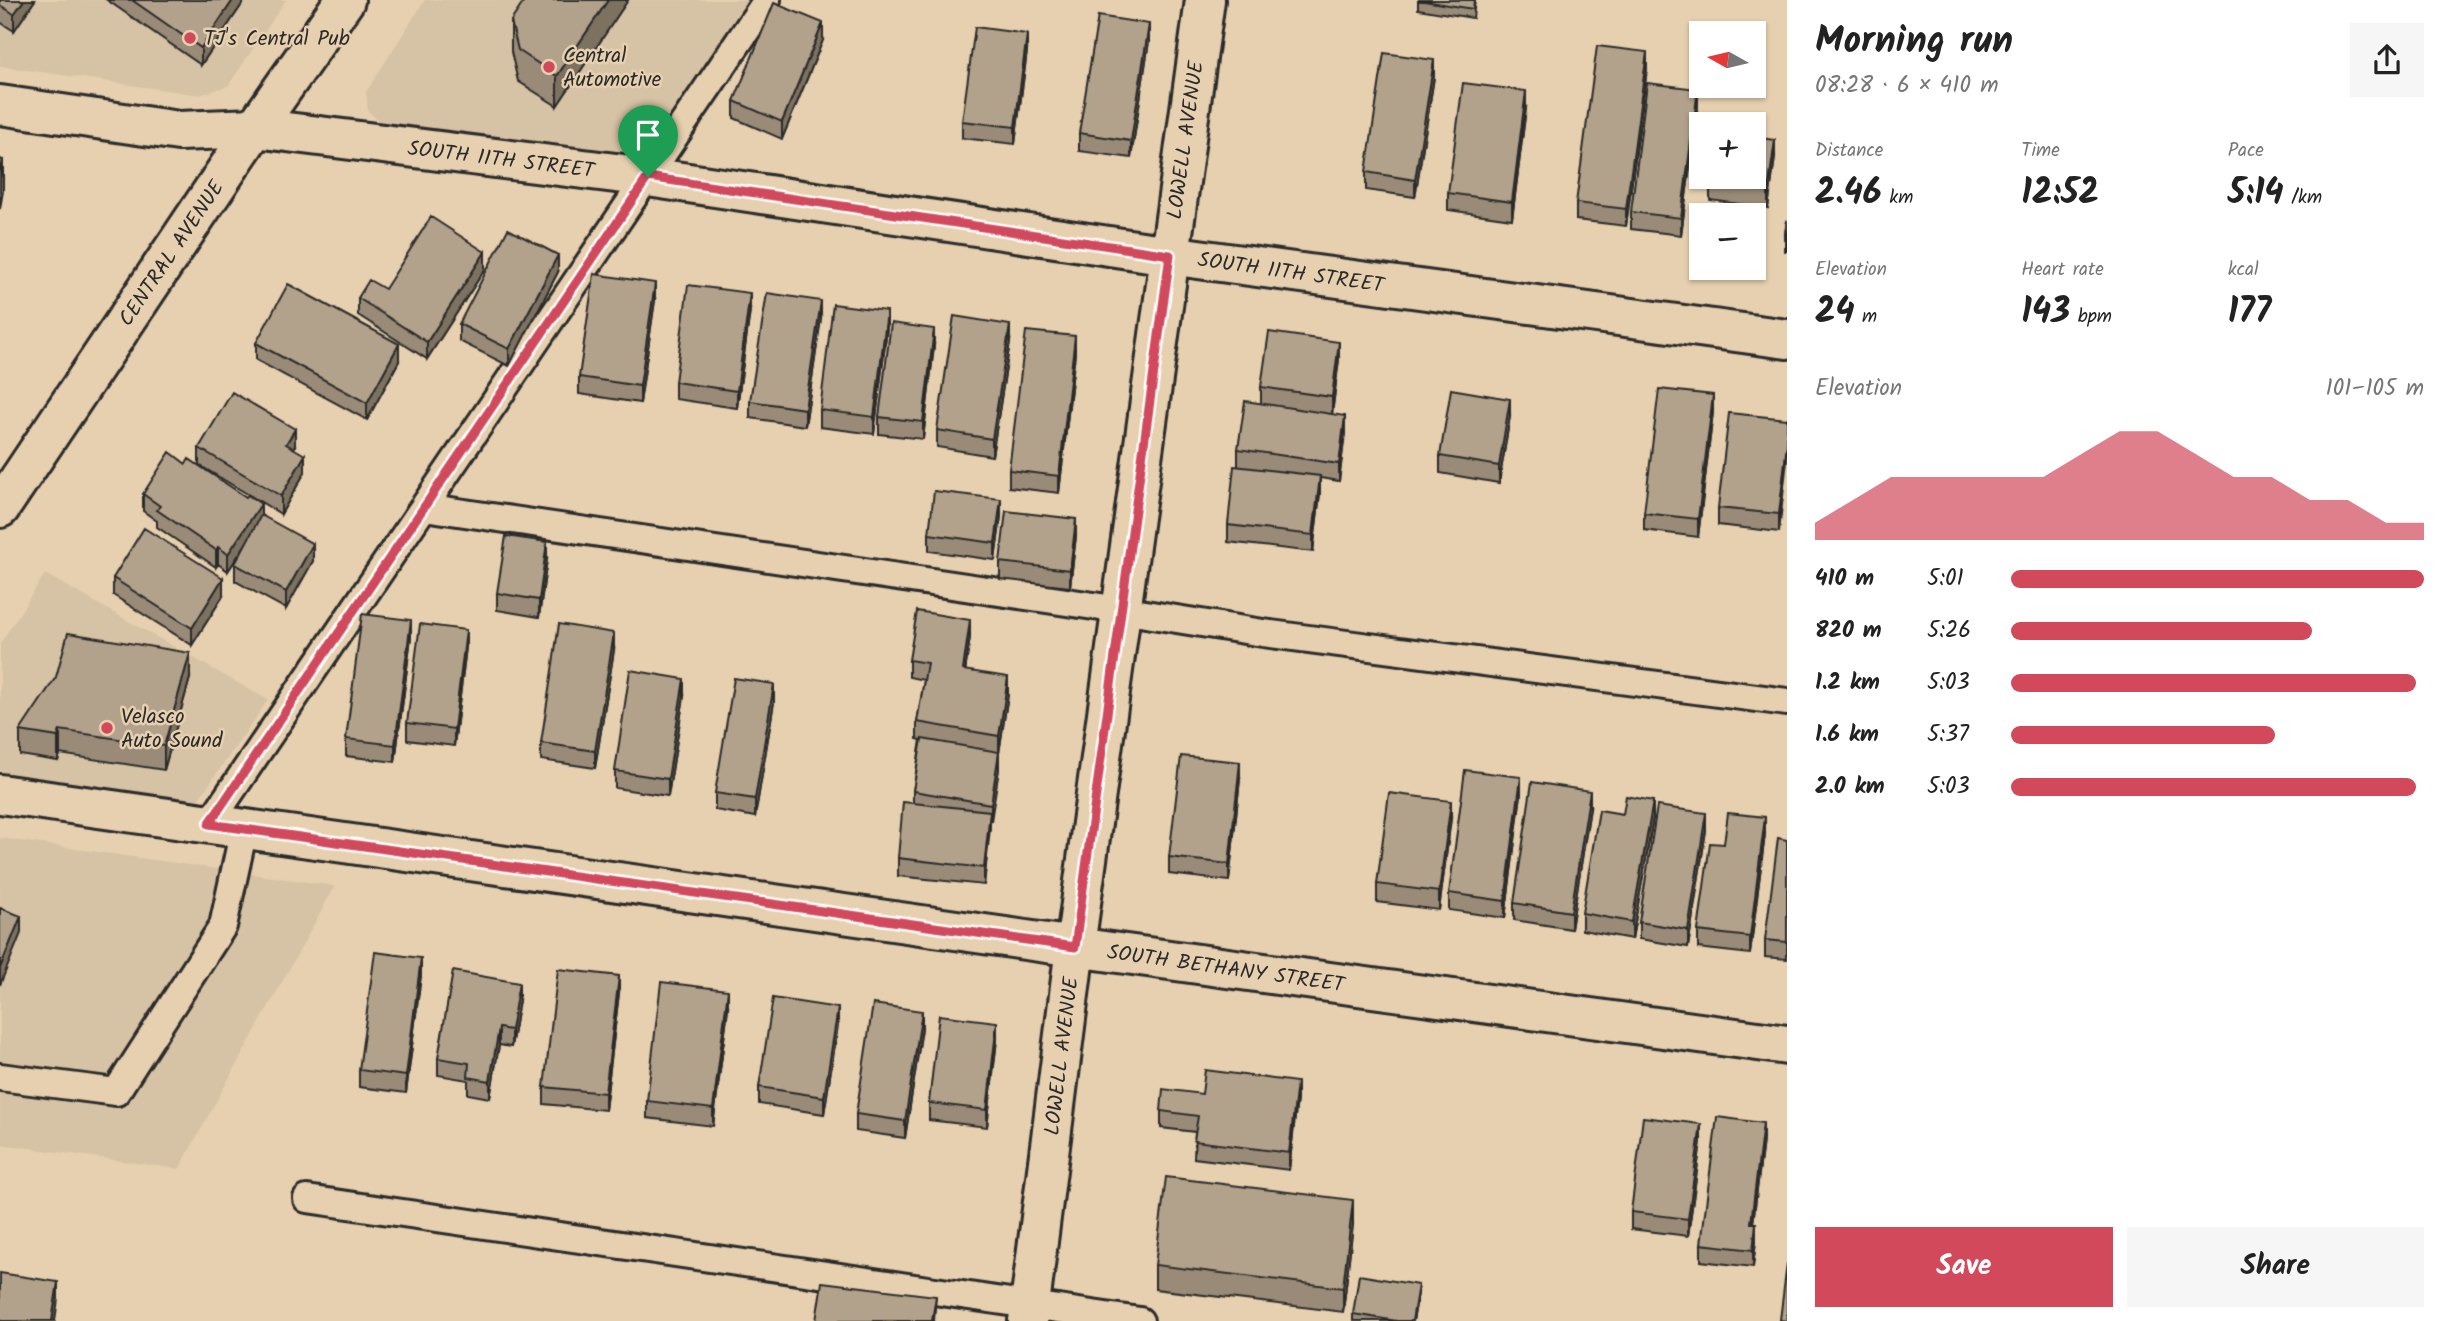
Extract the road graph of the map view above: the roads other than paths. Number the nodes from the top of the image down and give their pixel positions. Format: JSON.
{"nodes":[{"id":1,"x":345,"y":0,"type":"edge"},
{"id":2,"x":767,"y":0,"type":"edge"},
{"id":3,"x":1205,"y":0,"type":"edge"},
{"id":4,"x":0,"y":105,"type":"edge"},
{"id":5,"x":255,"y":128,"type":"junction"},
{"id":6,"x":648,"y":177,"type":"junction"},
{"id":7,"x":1170,"y":255,"type":"junction"},
{"id":8,"x":1787,"y":339,"type":"edge"},
{"id":9,"x":0,"y":508,"type":"edge"},
{"id":10,"x":424,"y":508,"type":"junction"},
{"id":11,"x":1121,"y":610,"type":"junction"},
{"id":12,"x":1787,"y":702,"type":"edge"},
{"id":13,"x":0,"y":794,"type":"edge"},
{"id":14,"x":226,"y":827,"type":"junction"},
{"id":15,"x":1075,"y":947,"type":"junction"},
{"id":16,"x":1787,"y":1045,"type":"edge"},
{"id":17,"x":0,"y":1077,"type":"edge"},
{"id":18,"x":307,"y":1199,"type":"dead end"},
{"id":19,"x":1029,"y":1313,"type":"edge"},
{"id":20,"x":1140,"y":1321,"type":"edge"}],
"edges":[{"from":1,"to":5,"type":"street","name":"CENTRAL AVENUE"},
{"from":2,"to":6,"type":"lane"},
{"from":3,"to":7,"type":"street","name":"LOWELL AVENUE"},
{"from":4,"to":5,"type":"street","name":"SOUTH 11TH STREET"},
{"from":5,"to":6,"type":"street","name":"SOUTH 11TH STREET"},
{"from":5,"to":9,"type":"street","name":"CENTRAL AVENUE"},
{"from":6,"to":7,"type":"street","name":"SOUTH 11TH STREET"},
{"from":6,"to":10,"type":"lane"},
{"from":7,"to":8,"type":"street","name":"SOUTH 11TH STREET"},
{"from":7,"to":11,"type":"street","name":"LOWELL AVENUE"},
{"from":10,"to":11,"type":"lane"},
{"from":10,"to":14,"type":"lane"},
{"from":11,"to":12,"type":"lane"},
{"from":11,"to":15,"type":"street","name":"LOWELL AVENUE"},
{"from":13,"to":14,"type":"street","name":"SOUTH BETHANY STREET"},
{"from":14,"to":15,"type":"street","name":"SOUTH BETHANY STREET"},
{"from":14,"to":17,"type":"lane"},
{"from":15,"to":16,"type":"street","name":"SOUTH BETHANY STREET"},
{"from":15,"to":19,"type":"street","name":"LOWELL AVENUE"},
{"from":18,"to":19,"type":"lane"},
{"from":19,"to":20,"type":"lane"}]}
